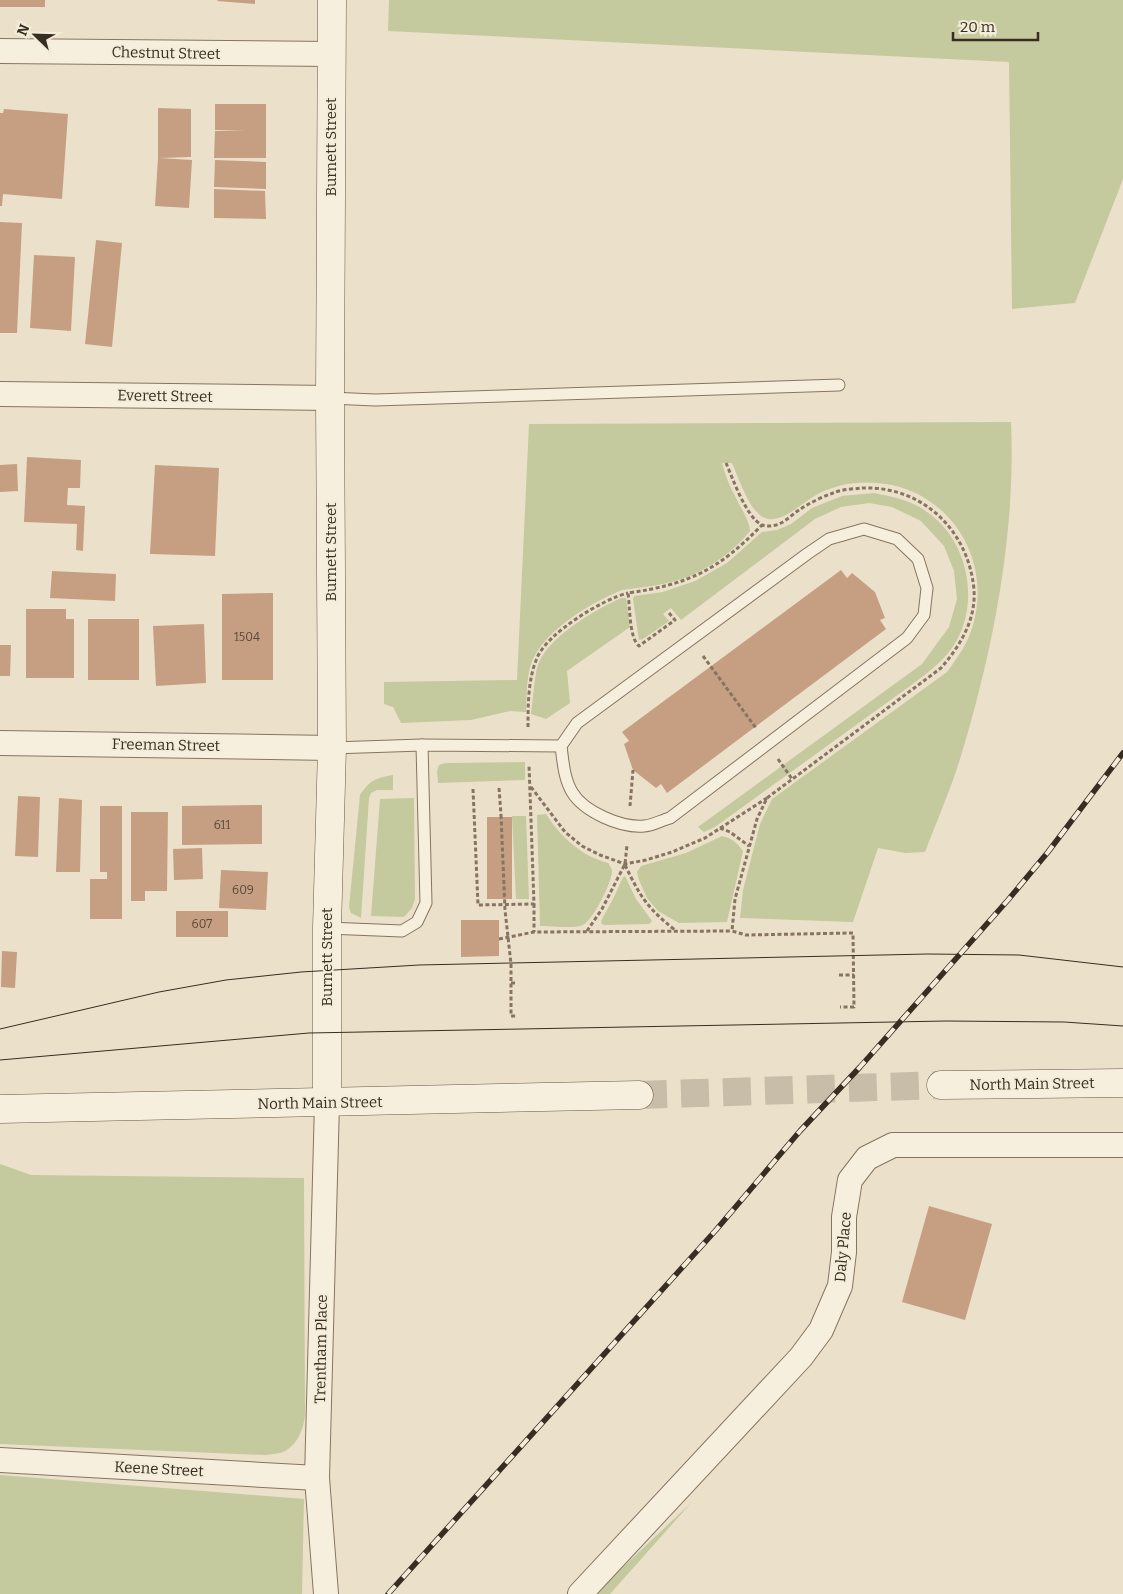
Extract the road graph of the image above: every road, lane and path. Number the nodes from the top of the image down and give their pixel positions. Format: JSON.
{"nodes":[{"id":1,"x":332,"y":0,"type":"edge"},
{"id":2,"x":0,"y":51,"type":"edge"},
{"id":3,"x":332,"y":54,"type":"junction"},
{"id":4,"x":839,"y":385,"type":"dead end"},
{"id":5,"x":0,"y":394,"type":"edge"},
{"id":6,"x":330,"y":398,"type":"junction"},
{"id":7,"x":726,"y":463,"type":"dead end"},
{"id":8,"x":762,"y":525,"type":"junction"},
{"id":9,"x":628,"y":593,"type":"junction"},
{"id":10,"x":669,"y":613,"type":"dead end"},
{"id":11,"x":675,"y":620,"type":"junction"},
{"id":12,"x":690,"y":640,"type":"junction"},
{"id":13,"x":0,"y":743,"type":"edge"},
{"id":14,"x":767,"y":744,"type":"junction"},
{"id":15,"x":422,"y":745,"type":"junction"},
{"id":16,"x":529,"y":746,"type":"junction"},
{"id":17,"x":561,"y":746,"type":"junction"},
{"id":18,"x":332,"y":748,"type":"junction"},
{"id":19,"x":792,"y":780,"type":"junction"},
{"id":20,"x":499,"y":788,"type":"dead end"},
{"id":21,"x":473,"y":789,"type":"dead end"},
{"id":22,"x":720,"y":828,"type":"dead end"},
{"id":23,"x":749,"y":846,"type":"junction"},
{"id":24,"x":534,"y":904,"type":"junction"},
{"id":25,"x":327,"y":928,"type":"junction"},
{"id":26,"x":677,"y":931,"type":"junction"},
{"id":27,"x":732,"y":931,"type":"junction"},
{"id":28,"x":534,"y":932,"type":"junction"},
{"id":29,"x":587,"y":932,"type":"junction"},
{"id":30,"x":508,"y":939,"type":"junction"},
{"id":31,"x":839,"y":975,"type":"dead end"},
{"id":32,"x":854,"y":975,"type":"junction"},
{"id":33,"x":511,"y":983,"type":"junction"},
{"id":34,"x":516,"y":983,"type":"dead end"},
{"id":35,"x":840,"y":1007,"type":"dead end"},
{"id":36,"x":516,"y":1016,"type":"dead end"},
{"id":37,"x":1123,"y":1083,"type":"edge"},
{"id":38,"x":941,"y":1085,"type":"tunnel mouth"},
{"id":39,"x":639,"y":1095,"type":"tunnel mouth"},
{"id":40,"x":327,"y":1103,"type":"junction"},
{"id":41,"x":0,"y":1109,"type":"edge"},
{"id":42,"x":1123,"y":1145,"type":"edge"},
{"id":43,"x":0,"y":1460,"type":"edge"},
{"id":44,"x":317,"y":1478,"type":"junction"},
{"id":45,"x":326,"y":1594,"type":"edge"},
{"id":46,"x":580,"y":1594,"type":"edge"}],
"edges":[{"from":1,"to":3,"type":"street","name":"Burnett Street"},
{"from":2,"to":3,"type":"street","name":"Chestnut Street"},
{"from":3,"to":6,"type":"street","name":"Burnett Street"},
{"from":4,"to":6,"type":"lane"},
{"from":5,"to":6,"type":"street","name":"Everett Street"},
{"from":6,"to":18,"type":"street","name":"Burnett Street"},
{"from":7,"to":8,"type":"path"},
{"from":8,"to":9,"type":"path"},
{"from":8,"to":19,"type":"path"},
{"from":9,"to":11,"type":"path"},
{"from":9,"to":16,"type":"path"},
{"from":10,"to":11,"type":"path"},
{"from":11,"to":12,"type":"path"},
{"from":12,"to":14,"type":"path"},
{"from":12,"to":14,"type":"lane"},
{"from":12,"to":17,"type":"lane"},
{"from":13,"to":18,"type":"street","name":"Freeman Street"},
{"from":14,"to":17,"type":"lane"},
{"from":14,"to":19,"type":"path"},
{"from":15,"to":16,"type":"lane"},
{"from":15,"to":18,"type":"lane"},
{"from":15,"to":25,"type":"lane"},
{"from":16,"to":17,"type":"lane"},
{"from":16,"to":24,"type":"path"},
{"from":18,"to":25,"type":"street","name":"Burnett Street"},
{"from":19,"to":23,"type":"path"},
{"from":20,"to":30,"type":"path","bridge":true},
{"from":21,"to":24,"type":"path"},
{"from":22,"to":23,"type":"path"},
{"from":23,"to":27,"type":"path"},
{"from":24,"to":28,"type":"path"},
{"from":25,"to":40,"type":"street","name":"Burnett Street"},
{"from":26,"to":27,"type":"path"},
{"from":26,"to":29,"type":"path"},
{"from":26,"to":29,"type":"path"},
{"from":27,"to":32,"type":"path"},
{"from":28,"to":29,"type":"path"},
{"from":28,"to":30,"type":"path"},
{"from":30,"to":33,"type":"path","bridge":true},
{"from":31,"to":32,"type":"path"},
{"from":32,"to":35,"type":"path"},
{"from":33,"to":34,"type":"path","bridge":true},
{"from":33,"to":36,"type":"path","bridge":true},
{"from":37,"to":38,"type":"street","name":"North Main Street"},
{"from":39,"to":40,"type":"street","name":"North Main Street"},
{"from":40,"to":41,"type":"street","name":"North Main Street"},
{"from":40,"to":44,"type":"street","name":"Trentham Place"},
{"from":42,"to":46,"type":"street","name":"Daly Place"},
{"from":43,"to":44,"type":"street","name":"Keene Street"},
{"from":44,"to":45,"type":"street","name":"Trentham Place"}]}
